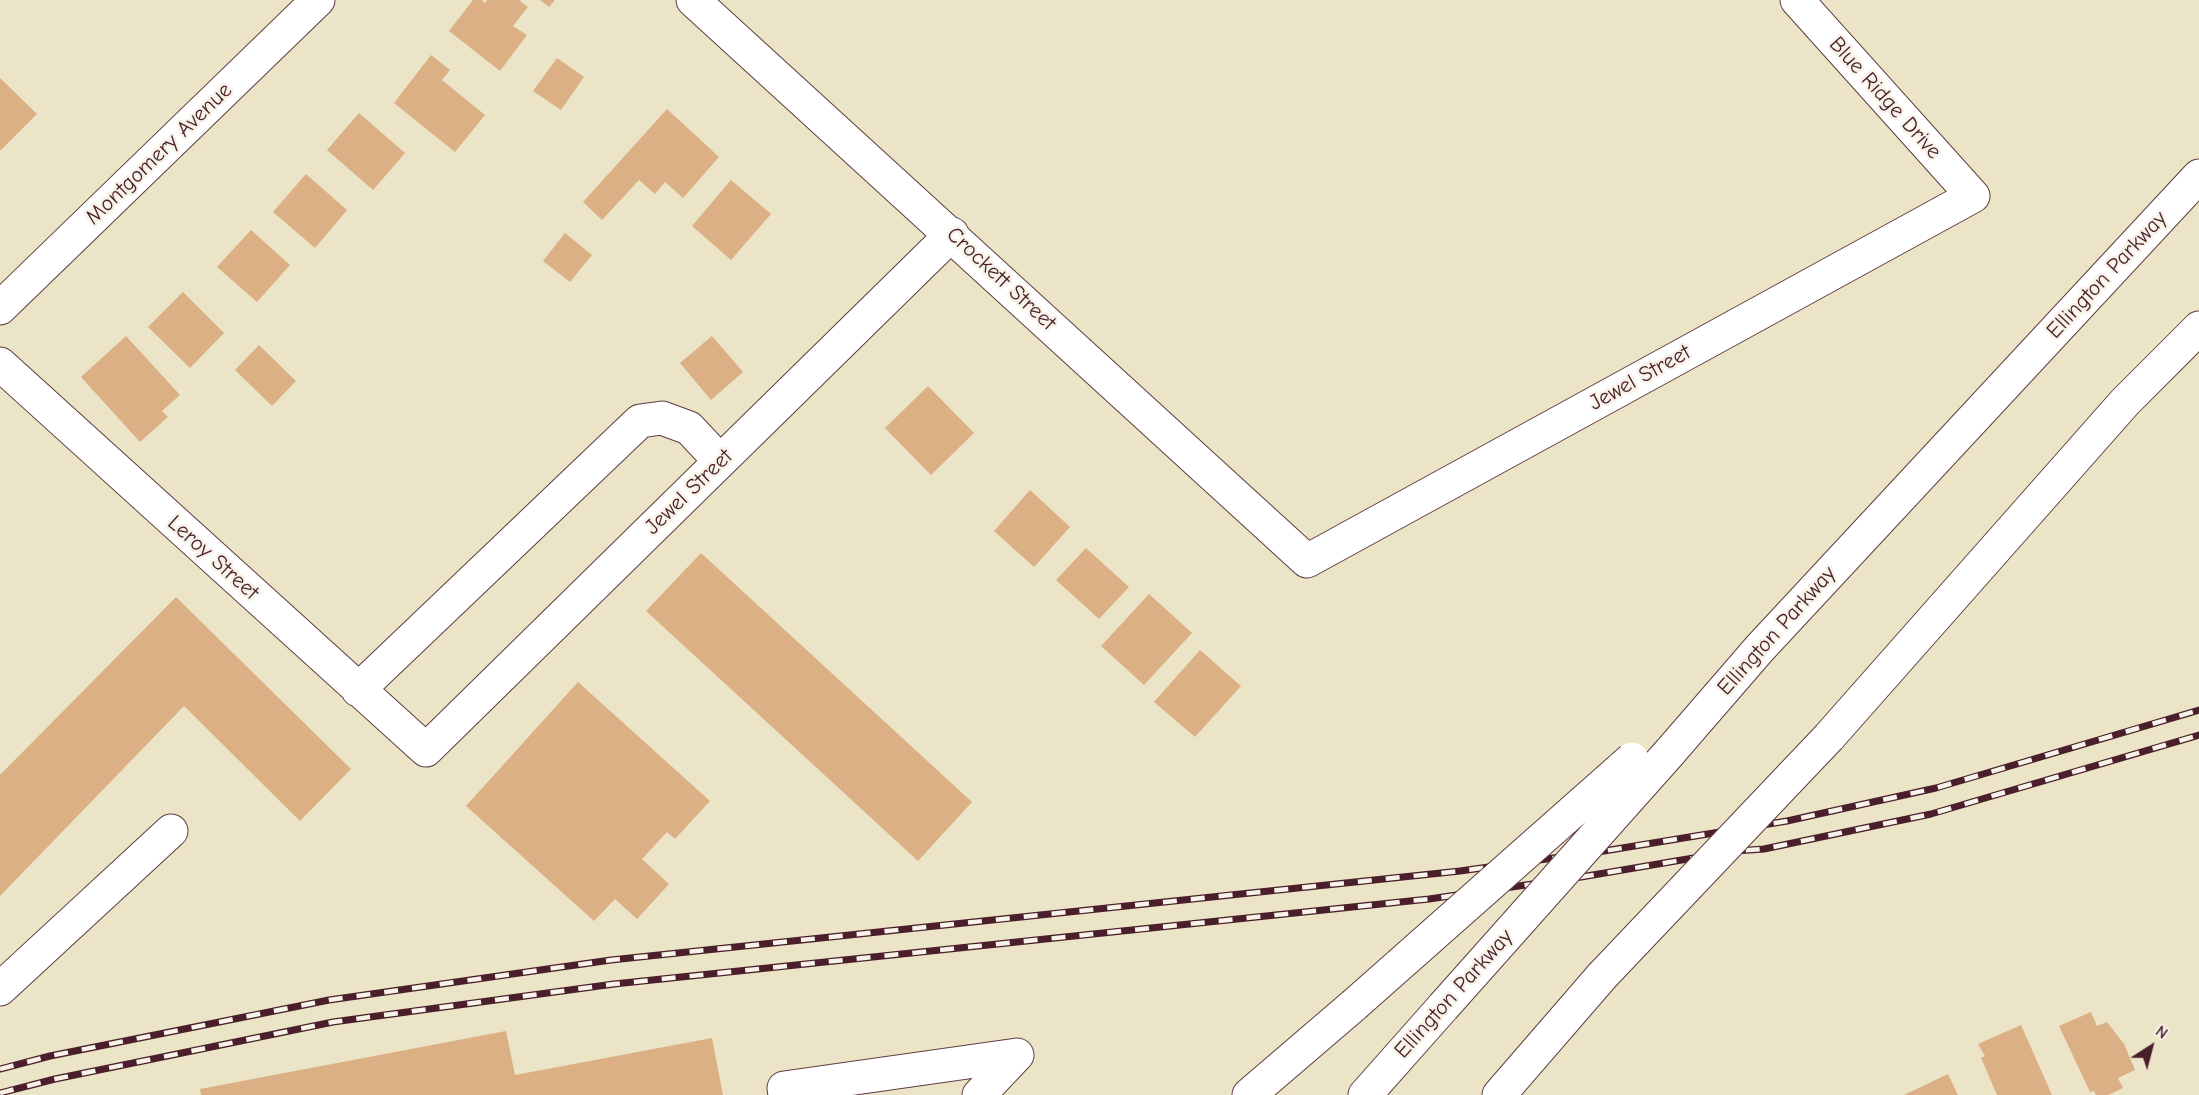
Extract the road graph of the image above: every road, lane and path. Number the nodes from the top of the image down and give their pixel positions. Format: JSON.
{"nodes":[{"id":1,"x":318,"y":0,"type":"edge"},
{"id":2,"x":693,"y":0,"type":"edge"},
{"id":3,"x":1797,"y":0,"type":"edge"},
{"id":4,"x":2199,"y":176,"type":"edge"},
{"id":5,"x":1972,"y":196,"type":"joint"},
{"id":6,"x":952,"y":234,"type":"junction"},
{"id":7,"x":0,"y":308,"type":"edge"},
{"id":8,"x":2199,"y":328,"type":"edge"},
{"id":9,"x":0,"y":364,"type":"edge"},
{"id":10,"x":720,"y":461,"type":"junction"},
{"id":11,"x":1307,"y":561,"type":"joint"},
{"id":12,"x":1760,"y":648,"type":"junction"},
{"id":13,"x":358,"y":690,"type":"junction"},
{"id":14,"x":426,"y":750,"type":"joint"},
{"id":15,"x":171,"y":831,"type":"dead end"},
{"id":16,"x":0,"y":989,"type":"edge"},
{"id":17,"x":785,"y":1095,"type":"edge"},
{"id":18,"x":979,"y":1095,"type":"edge"},
{"id":19,"x":1250,"y":1095,"type":"edge"},
{"id":20,"x":1365,"y":1095,"type":"edge"},
{"id":21,"x":1499,"y":1095,"type":"edge"}],
"edges":[{"from":1,"to":7,"type":"main road","name":"Montgomery Avenue"},
{"from":2,"to":6,"type":"main road","name":"Crockett Street"},
{"from":3,"to":5,"type":"main road","name":"Blue Ridge Drive"},
{"from":4,"to":12,"type":"main road","name":"Ellington Parkway"},
{"from":5,"to":11,"type":"main road","name":"Jewel Street"},
{"from":6,"to":10,"type":"main road","name":"Jewel Street"},
{"from":6,"to":11,"type":"main road","name":"Crockett Street"},
{"from":8,"to":21,"type":"main road","bridge":true},
{"from":9,"to":13,"type":"main road","name":"Leroy Street"},
{"from":10,"to":13,"type":"main road"},
{"from":10,"to":14,"type":"main road","name":"Jewel Street"},
{"from":12,"to":19,"type":"main road","bridge":true},
{"from":12,"to":20,"type":"main road","name":"Ellington Parkway","bridge":true},
{"from":13,"to":14,"type":"main road","name":"Leroy Street"},
{"from":15,"to":16,"type":"main road"},
{"from":17,"to":18,"type":"main road"}]}
